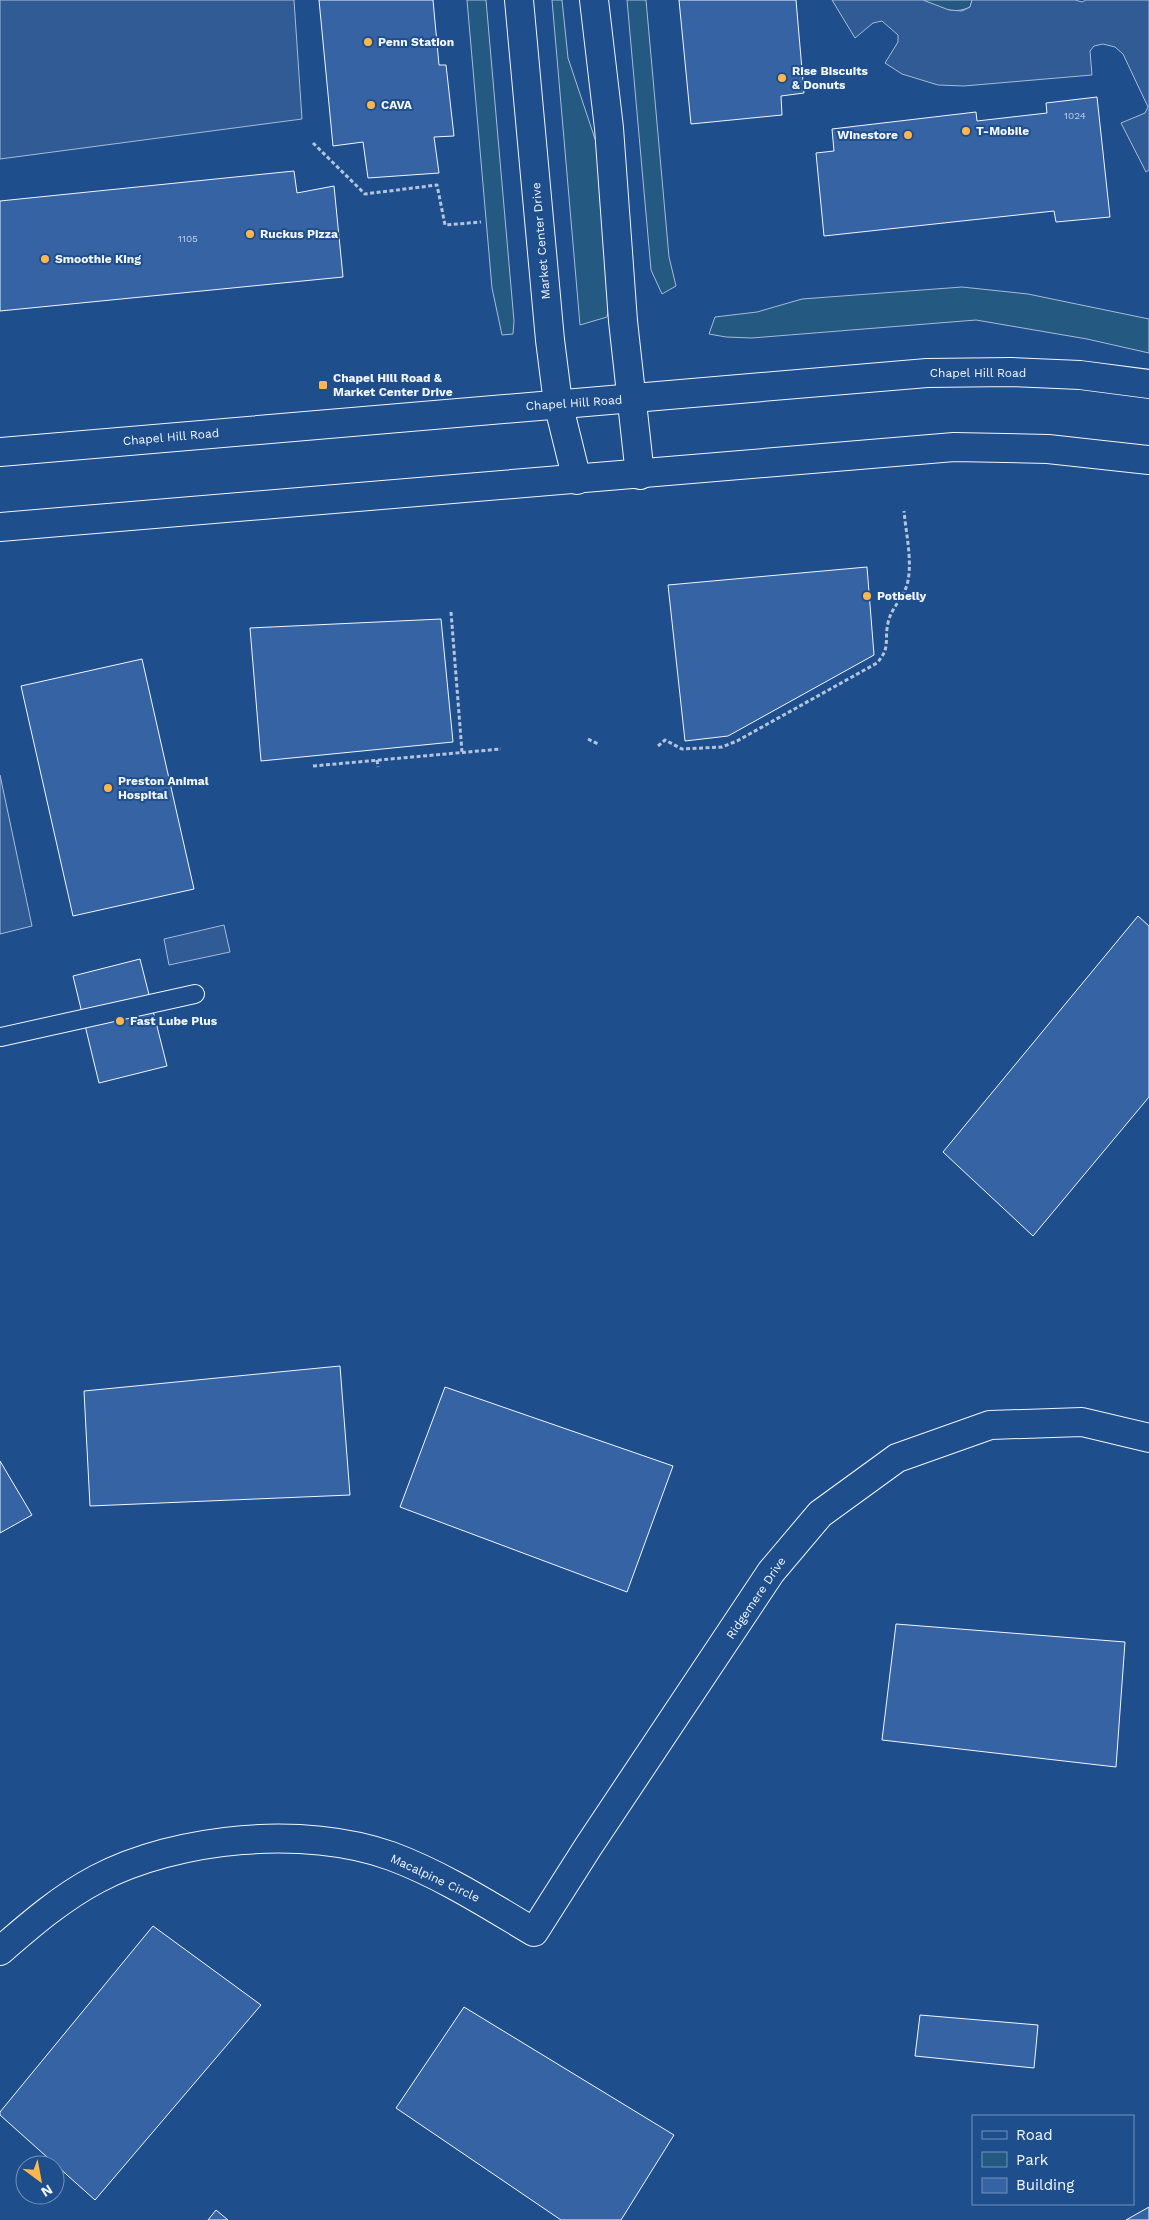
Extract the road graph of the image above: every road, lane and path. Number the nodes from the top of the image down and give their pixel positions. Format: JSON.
{"nodes":[{"id":1,"x":519,"y":0,"type":"edge"},
{"id":2,"x":594,"y":0,"type":"edge"},
{"id":3,"x":314,"y":143,"type":"dead end"},
{"id":4,"x":481,"y":222,"type":"dead end"},
{"id":5,"x":1149,"y":384,"type":"edge"},
{"id":6,"x":630,"y":398,"type":"junction"},
{"id":7,"x":558,"y":404,"type":"junction"},
{"id":8,"x":0,"y":452,"type":"edge"},
{"id":9,"x":1149,"y":460,"type":"edge"},
{"id":10,"x":640,"y":475,"type":"junction"},
{"id":11,"x":577,"y":480,"type":"junction"},
{"id":12,"x":904,"y":511,"type":"dead end"},
{"id":13,"x":0,"y":527,"type":"edge"},
{"id":14,"x":451,"y":612,"type":"dead end"},
{"id":15,"x":588,"y":739,"type":"dead end"},
{"id":16,"x":598,"y":744,"type":"dead end"},
{"id":17,"x":658,"y":746,"type":"dead end"},
{"id":18,"x":501,"y":749,"type":"dead end"},
{"id":19,"x":462,"y":752,"type":"junction"},
{"id":20,"x":377,"y":760,"type":"junction"},
{"id":21,"x":313,"y":766,"type":"dead end"},
{"id":22,"x":378,"y":767,"type":"dead end"},
{"id":23,"x":195,"y":994,"type":"dead end"},
{"id":24,"x":1,"y":1036,"type":"edge"},
{"id":25,"x":1149,"y":1438,"type":"edge"},
{"id":26,"x":534,"y":1932,"type":"joint"},
{"id":27,"x":0,"y":1951,"type":"edge"}],
"edges":[{"from":1,"to":7,"type":"street","name":"Market Center Drive"},
{"from":2,"to":6,"type":"street"},
{"from":3,"to":4,"type":"path"},
{"from":5,"to":6,"type":"street","name":"Chapel Hill Road"},
{"from":6,"to":7,"type":"street","name":"Chapel Hill Road"},
{"from":6,"to":10,"type":"street"},
{"from":7,"to":8,"type":"street","name":"Chapel Hill Road"},
{"from":7,"to":11,"type":"street","name":"Market Center Drive"},
{"from":9,"to":10,"type":"street"},
{"from":10,"to":11,"type":"street"},
{"from":11,"to":13,"type":"street"},
{"from":12,"to":17,"type":"path"},
{"from":14,"to":19,"type":"path"},
{"from":15,"to":16,"type":"path"},
{"from":18,"to":19,"type":"path"},
{"from":19,"to":20,"type":"path"},
{"from":20,"to":21,"type":"path"},
{"from":20,"to":22,"type":"path"},
{"from":23,"to":24,"type":"lane"},
{"from":25,"to":26,"type":"street","name":"Ridgemere Drive"},
{"from":26,"to":27,"type":"street","name":"Macalpine Circle"}]}
